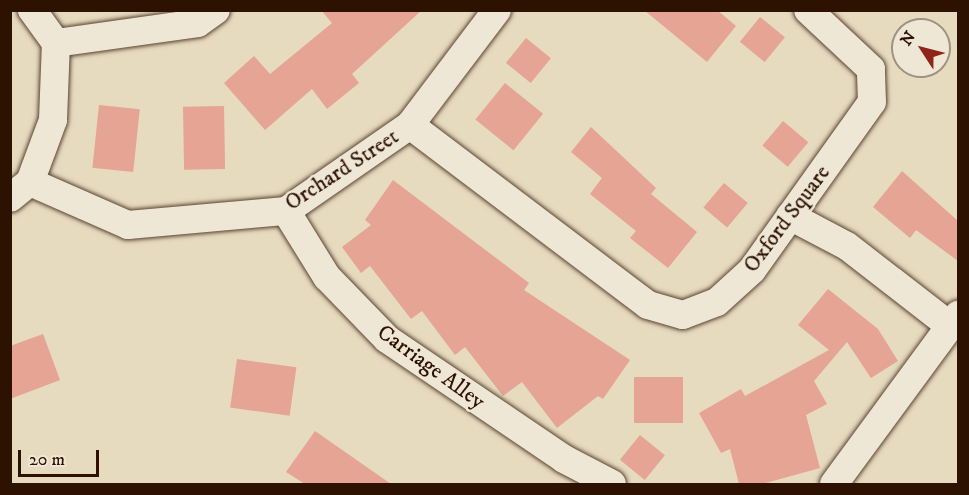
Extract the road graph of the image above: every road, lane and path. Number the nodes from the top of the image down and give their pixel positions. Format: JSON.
{"nodes":[{"id":1,"x":32,"y":10,"type":"edge"},
{"id":2,"x":216,"y":10,"type":"edge"},
{"id":3,"x":498,"y":10,"type":"edge"},
{"id":4,"x":808,"y":10,"type":"edge"},
{"id":5,"x":56,"y":43,"type":"junction"},
{"id":6,"x":410,"y":125,"type":"junction"},
{"id":7,"x":20,"y":190,"type":"edge"},
{"id":8,"x":286,"y":211,"type":"junction"},
{"id":9,"x":790,"y":216,"type":"junction"},
{"id":10,"x":954,"y":320,"type":"edge"},
{"id":11,"x":612,"y":484,"type":"edge"},
{"id":12,"x":834,"y":484,"type":"edge"}],
"edges":[{"from":1,"to":5,"type":"street"},
{"from":2,"to":5,"type":"street"},
{"from":3,"to":6,"type":"street","name":"Orchard Street"},
{"from":4,"to":9,"type":"street","name":"Oxford Square"},
{"from":5,"to":7,"type":"street"},
{"from":6,"to":8,"type":"street","name":"Orchard Street"},
{"from":6,"to":9,"type":"street","name":"Oxford Square"},
{"from":7,"to":8,"type":"street","name":"Orchard Street"},
{"from":8,"to":11,"type":"street","name":"Carriage Alley"},
{"from":9,"to":10,"type":"street"},
{"from":10,"to":12,"type":"street"}]}
